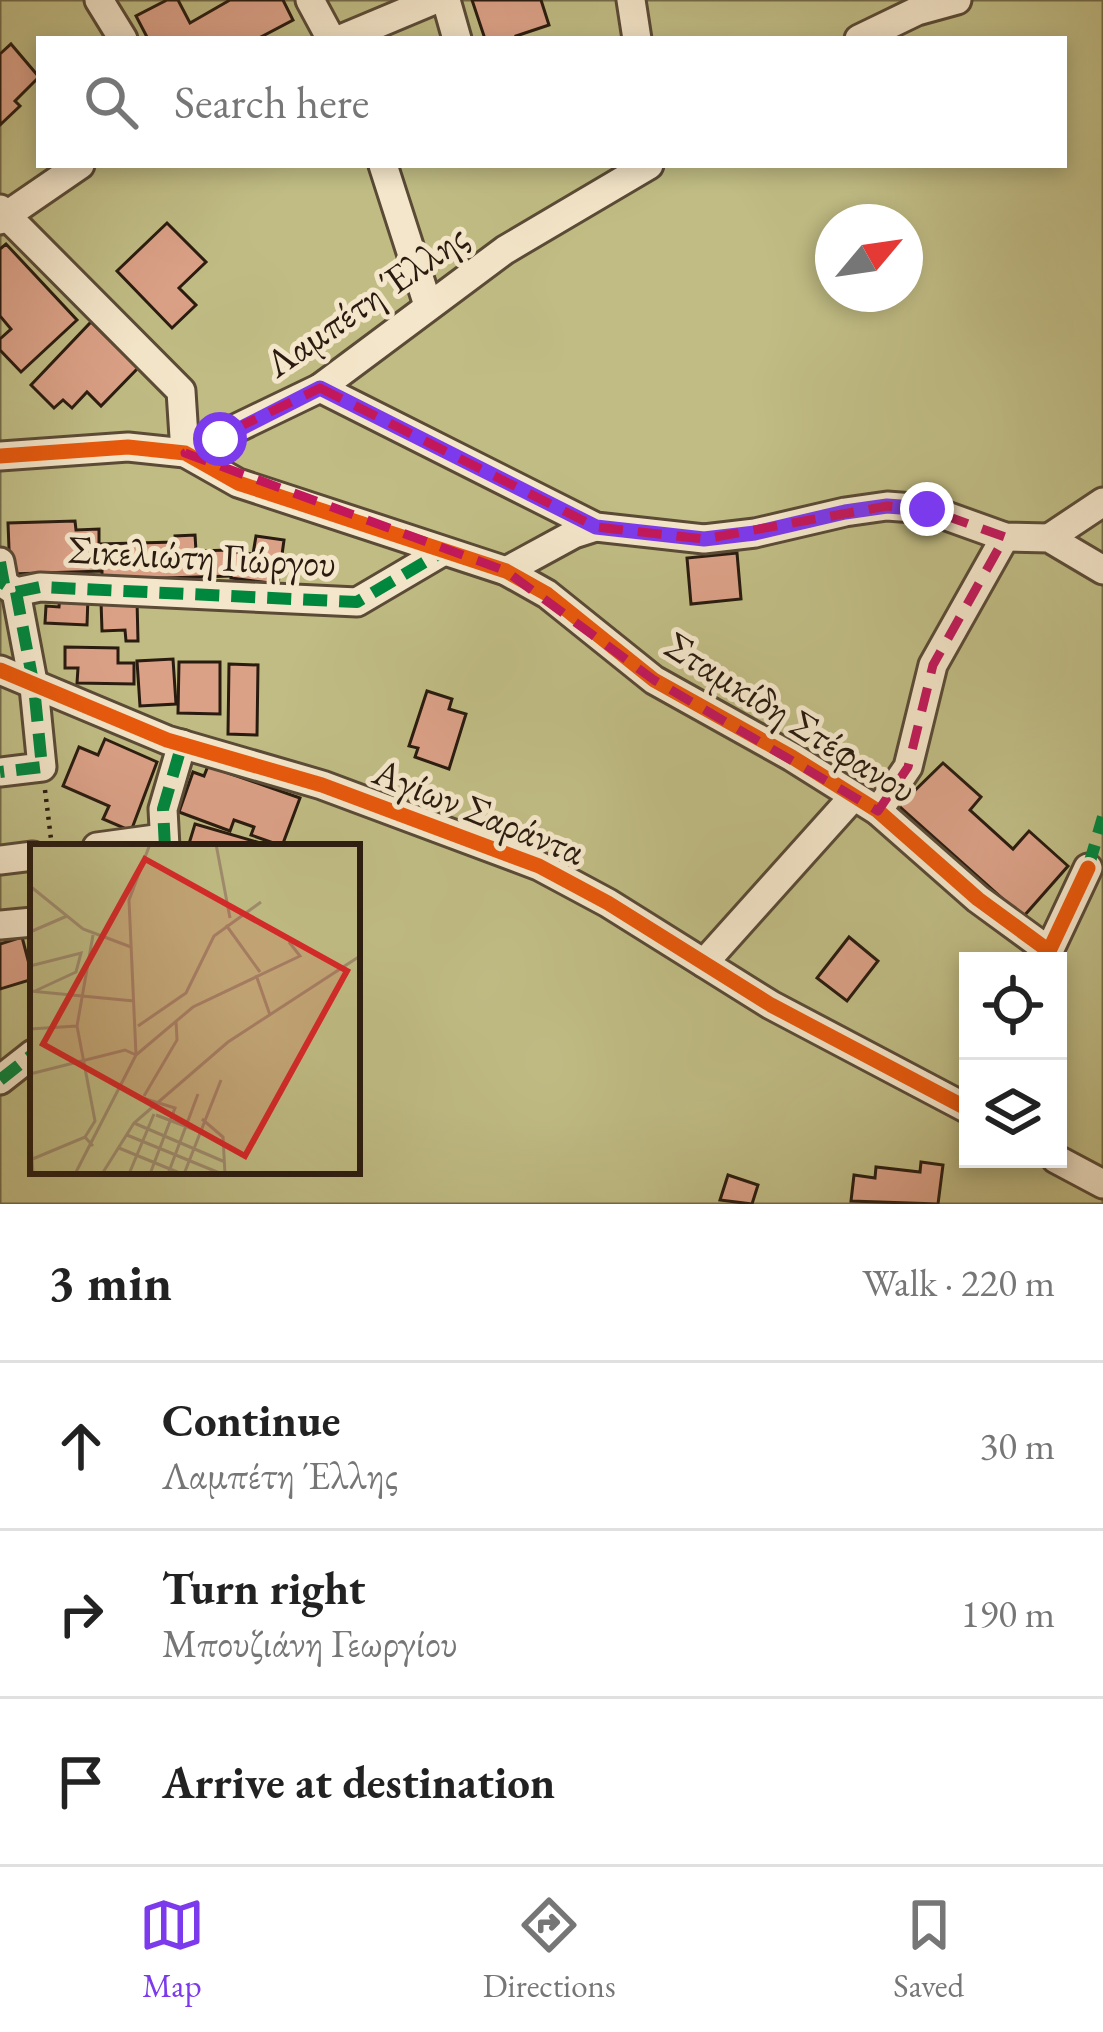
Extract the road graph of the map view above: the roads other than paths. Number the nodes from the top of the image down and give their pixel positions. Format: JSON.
{"nodes":[{"id":1,"x":99,"y":0,"type":"edge"},
{"id":2,"x":310,"y":0,"type":"edge"},
{"id":3,"x":434,"y":0,"type":"edge"},
{"id":4,"x":446,"y":0,"type":"edge"},
{"id":5,"x":631,"y":0,"type":"edge"},
{"id":6,"x":957,"y":0,"type":"edge"},
{"id":7,"x":121,"y":36,"type":"edge"},
{"id":8,"x":329,"y":36,"type":"edge"},
{"id":9,"x":348,"y":36,"type":"edge"},
{"id":10,"x":456,"y":36,"type":"edge"},
{"id":11,"x":637,"y":36,"type":"edge"},
{"id":12,"x":865,"y":36,"type":"edge"},
{"id":13,"x":75,"y":168,"type":"edge"},
{"id":14,"x":384,"y":168,"type":"edge"},
{"id":15,"x":644,"y":168,"type":"edge"},
{"id":16,"x":2,"y":215,"type":"edge"},
{"id":17,"x":428,"y":305,"type":"junction"},
{"id":18,"x":320,"y":388,"type":"junction"},
{"id":19,"x":185,"y":453,"type":"junction"},
{"id":20,"x":0,"y":456,"type":"edge"},
{"id":21,"x":1103,"y":502,"type":"edge"},
{"id":22,"x":596,"y":527,"type":"junction"},
{"id":23,"x":1005,"y":537,"type":"junction"},
{"id":24,"x":1049,"y":538,"type":"junction"},
{"id":25,"x":442,"y":552,"type":"junction"},
{"id":26,"x":0,"y":562,"type":"edge"},
{"id":27,"x":1103,"y":570,"type":"edge"},
{"id":28,"x":506,"y":572,"type":"junction"},
{"id":29,"x":16,"y":592,"type":"junction"},
{"id":30,"x":0,"y":670,"type":"edge"},
{"id":31,"x":34,"y":687,"type":"junction"},
{"id":32,"x":182,"y":744,"type":"junction"},
{"id":33,"x":0,"y":772,"type":"edge"},
{"id":34,"x":853,"y":797,"type":"junction"},
{"id":35,"x":878,"y":811,"type":"junction"},
{"id":36,"x":164,"y":842,"type":"edge"},
{"id":37,"x":30,"y":856,"type":"edge"},
{"id":38,"x":0,"y":860,"type":"edge"},
{"id":39,"x":1088,"y":868,"type":"dead end"},
{"id":40,"x":30,"y":922,"type":"edge"},
{"id":41,"x":0,"y":925,"type":"edge"},
{"id":42,"x":704,"y":963,"type":"junction"},
{"id":43,"x":30,"y":1058,"type":"edge"},
{"id":44,"x":0,"y":1080,"type":"edge"},
{"id":45,"x":959,"y":1104,"type":"edge"},
{"id":46,"x":1067,"y":1165,"type":"edge"},
{"id":47,"x":1103,"y":1184,"type":"edge"}],
"edges":[{"from":1,"to":7,"type":"street"},
{"from":2,"to":8,"type":"street"},
{"from":3,"to":9,"type":"street"},
{"from":4,"to":10,"type":"street"},
{"from":5,"to":11,"type":"street"},
{"from":6,"to":12,"type":"street"},
{"from":13,"to":16,"type":"street"},
{"from":14,"to":17,"type":"street"},
{"from":15,"to":17,"type":"street","name":"Λαμπέτη Έλλης"},
{"from":16,"to":19,"type":"street"},
{"from":17,"to":18,"type":"street","name":"Λαμπέτη Έλλης"},
{"from":18,"to":19,"type":"street","name":"Λαμπέτη Έλλης"},
{"from":18,"to":22,"type":"street"},
{"from":19,"to":20,"type":"street","name":"Σταμκίδη Στέφανου"},
{"from":19,"to":25,"type":"street","name":"Σταμκίδη Στέφανου"},
{"from":21,"to":24,"type":"street"},
{"from":22,"to":23,"type":"street"},
{"from":22,"to":28,"type":"street"},
{"from":23,"to":24,"type":"street"},
{"from":23,"to":35,"type":"street"},
{"from":24,"to":27,"type":"street"},
{"from":25,"to":28,"type":"street","name":"Σταμκίδη Στέφανου"},
{"from":25,"to":29,"type":"street","name":"Σικελιώτη Γιώργου"},
{"from":26,"to":29,"type":"street"},
{"from":28,"to":34,"type":"street","name":"Σταμκίδη Στέφανου"},
{"from":29,"to":31,"type":"street"},
{"from":30,"to":31,"type":"street","name":"Αγίων Σαράντα"},
{"from":31,"to":32,"type":"street","name":"Αγίων Σαράντα"},
{"from":31,"to":33,"type":"street"},
{"from":32,"to":36,"type":"street"},
{"from":32,"to":42,"type":"street","name":"Αγίων Σαράντα"},
{"from":34,"to":35,"type":"street","name":"Σταμκίδη Στέφανου"},
{"from":34,"to":42,"type":"street"},
{"from":35,"to":39,"type":"street","name":"Σταμκίδη Στέφανου"},
{"from":37,"to":38,"type":"street"},
{"from":40,"to":41,"type":"street"},
{"from":42,"to":45,"type":"street","name":"Αγίων Σαράντα"},
{"from":43,"to":44,"type":"street"},
{"from":46,"to":47,"type":"street"}]}
